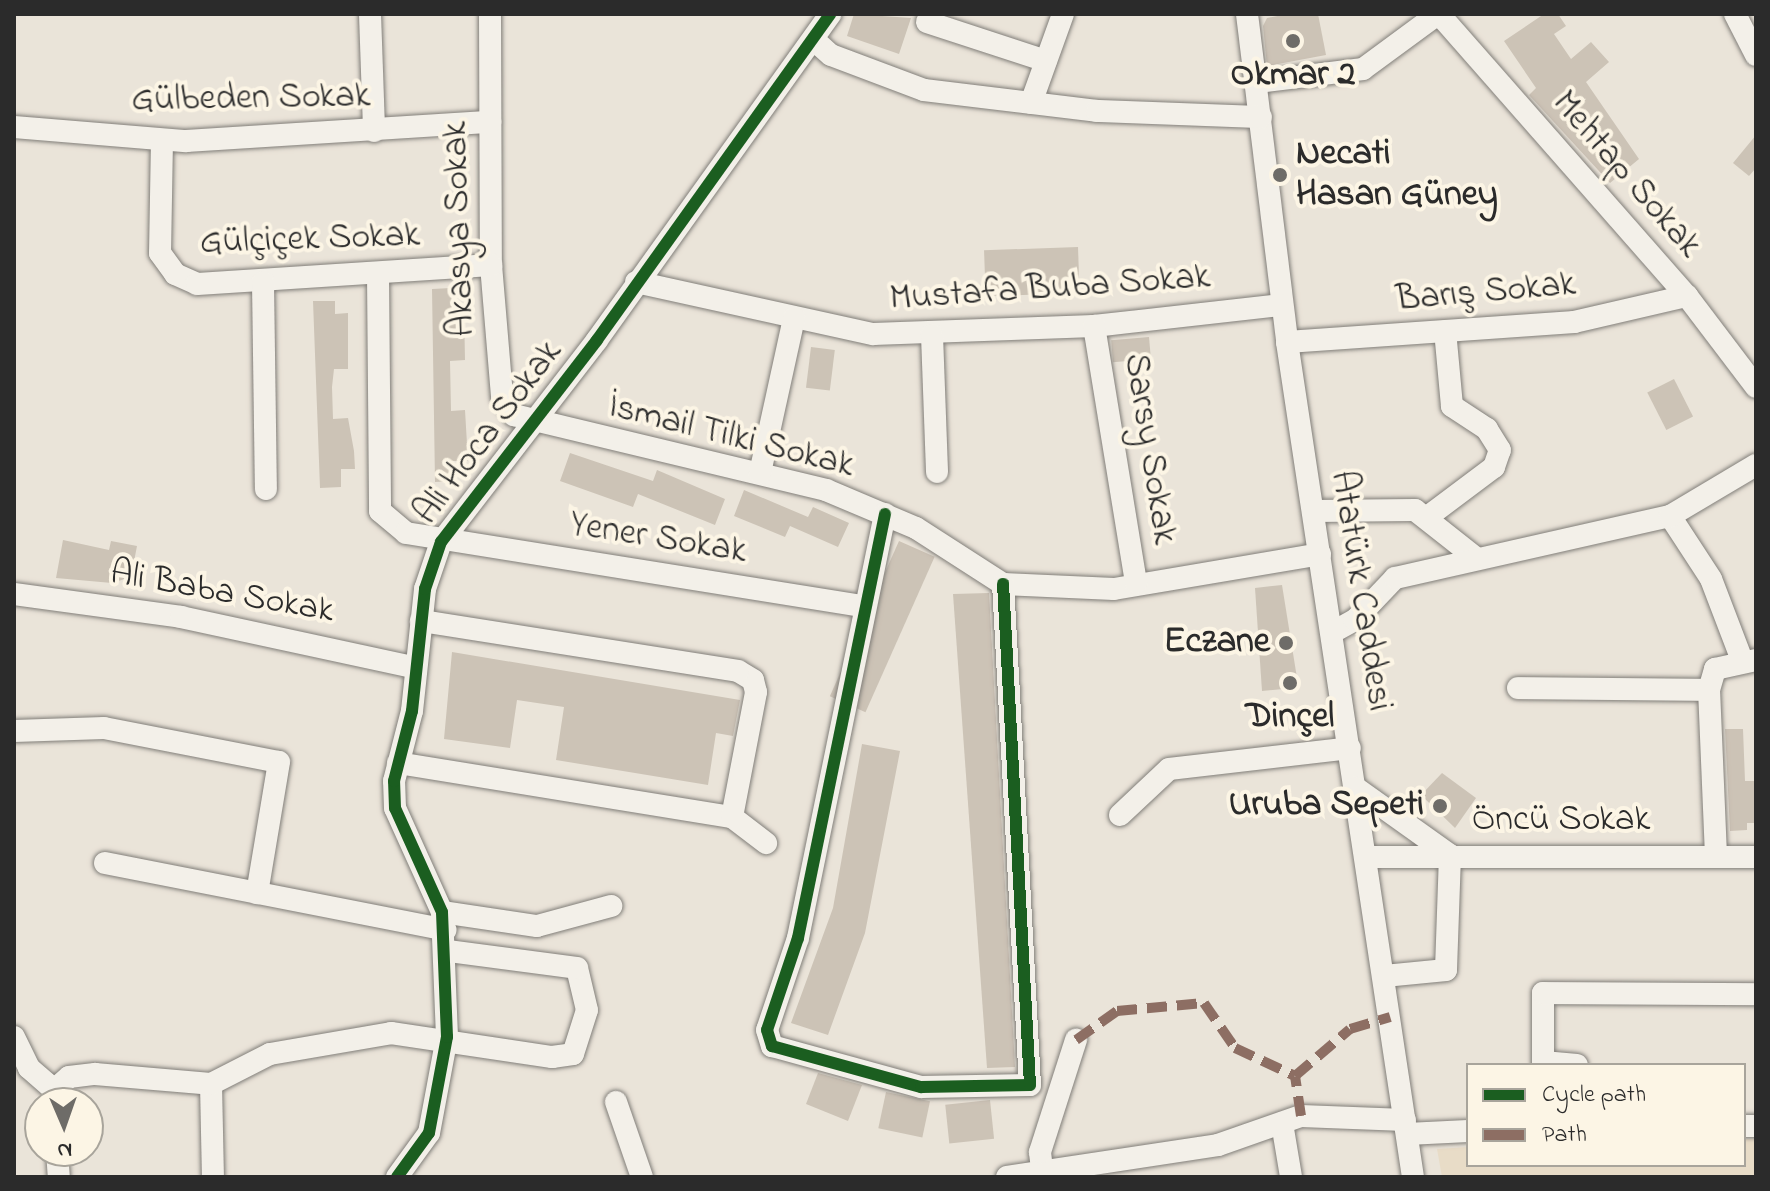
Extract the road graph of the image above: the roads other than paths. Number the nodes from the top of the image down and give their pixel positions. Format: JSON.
{"nodes":[{"id":1,"x":370,"y":14,"type":"edge"},
{"id":2,"x":490,"y":14,"type":"edge"},
{"id":3,"x":830,"y":14,"type":"edge"},
{"id":4,"x":1063,"y":14,"type":"edge"},
{"id":5,"x":1247,"y":14,"type":"edge"},
{"id":6,"x":1438,"y":14,"type":"edge"},
{"id":7,"x":1744,"y":19,"type":"edge"},
{"id":8,"x":927,"y":22,"type":"dead end"},
{"id":9,"x":813,"y":39,"type":"junction"},
{"id":10,"x":1756,"y":55,"type":"edge"},
{"id":11,"x":1046,"y":61,"type":"junction"},
{"id":12,"x":1257,"y":82,"type":"junction"},
{"id":13,"x":1031,"y":103,"type":"junction"},
{"id":14,"x":1261,"y":117,"type":"junction"},
{"id":15,"x":490,"y":122,"type":"junction"},
{"id":16,"x":14,"y":127,"type":"edge"},
{"id":17,"x":374,"y":131,"type":"junction"},
{"id":18,"x":162,"y":140,"type":"junction"},
{"id":19,"x":491,"y":265,"type":"junction"},
{"id":20,"x":378,"y":274,"type":"junction"},
{"id":21,"x":263,"y":282,"type":"junction"},
{"id":22,"x":636,"y":282,"type":"junction"},
{"id":23,"x":1687,"y":296,"type":"junction"},
{"id":24,"x":1282,"y":305,"type":"junction"},
{"id":25,"x":794,"y":318,"type":"junction"},
{"id":26,"x":1094,"y":326,"type":"junction"},
{"id":27,"x":1445,"y":331,"type":"junction"},
{"id":28,"x":932,"y":335,"type":"junction"},
{"id":29,"x":1287,"y":342,"type":"junction"},
{"id":30,"x":1756,"y":387,"type":"edge"},
{"id":31,"x":534,"y":425,"type":"junction"},
{"id":32,"x":1756,"y":465,"type":"edge"},
{"id":33,"x":937,"y":472,"type":"dead end"},
{"id":34,"x":760,"y":473,"type":"junction"},
{"id":35,"x":266,"y":489,"type":"dead end"},
{"id":36,"x":1314,"y":511,"type":"junction"},
{"id":37,"x":885,"y":514,"type":"junction"},
{"id":38,"x":1430,"y":515,"type":"junction"},
{"id":39,"x":1670,"y":516,"type":"junction"},
{"id":40,"x":441,"y":542,"type":"junction"},
{"id":41,"x":1320,"y":554,"type":"junction"},
{"id":42,"x":1477,"y":559,"type":"junction"},
{"id":43,"x":1136,"y":583,"type":"junction"},
{"id":44,"x":1003,"y":584,"type":"junction"},
{"id":45,"x":14,"y":594,"type":"edge"},
{"id":46,"x":43,"y":598,"type":"junction"},
{"id":47,"x":864,"y":606,"type":"junction"},
{"id":48,"x":14,"y":608,"type":"edge"},
{"id":49,"x":421,"y":621,"type":"junction"},
{"id":50,"x":1333,"y":632,"type":"junction"},
{"id":51,"x":1749,"y":660,"type":"edge"},
{"id":52,"x":416,"y":668,"type":"junction"},
{"id":53,"x":1518,"y":688,"type":"dead end"},
{"id":54,"x":1709,"y":690,"type":"junction"},
{"id":55,"x":14,"y":731,"type":"edge"},
{"id":56,"x":1350,"y":748,"type":"junction"},
{"id":57,"x":398,"y":763,"type":"junction"},
{"id":58,"x":1356,"y":788,"type":"junction"},
{"id":59,"x":1120,"y":815,"type":"dead end"},
{"id":60,"x":732,"y":817,"type":"junction"},
{"id":61,"x":766,"y":843,"type":"dead end"},
{"id":62,"x":1450,"y":855,"type":"junction"},
{"id":63,"x":1716,"y":856,"type":"junction"},
{"id":64,"x":1366,"y":857,"type":"junction"},
{"id":65,"x":1756,"y":857,"type":"edge"},
{"id":66,"x":105,"y":863,"type":"dead end"},
{"id":67,"x":257,"y":893,"type":"junction"},
{"id":68,"x":611,"y":906,"type":"dead end"},
{"id":69,"x":445,"y":931,"type":"junction"},
{"id":70,"x":1384,"y":976,"type":"junction"},
{"id":71,"x":1756,"y":994,"type":"edge"},
{"id":72,"x":14,"y":1037,"type":"edge"},
{"id":73,"x":447,"y":1037,"type":"junction"},
{"id":74,"x":1076,"y":1040,"type":"dead end"},
{"id":75,"x":1543,"y":1063,"type":"edge"},
{"id":76,"x":211,"y":1084,"type":"junction"},
{"id":77,"x":45,"y":1087,"type":"edge"},
{"id":78,"x":62,"y":1087,"type":"edge"},
{"id":79,"x":616,"y":1102,"type":"dead end"},
{"id":80,"x":1282,"y":1123,"type":"junction"},
{"id":81,"x":1406,"y":1127,"type":"junction"},
{"id":82,"x":1466,"y":1131,"type":"edge"},
{"id":83,"x":1043,"y":1174,"type":"edge"},
{"id":84,"x":213,"y":1177,"type":"edge"},
{"id":85,"x":397,"y":1177,"type":"edge"},
{"id":86,"x":642,"y":1177,"type":"edge"},
{"id":87,"x":1007,"y":1177,"type":"edge"},
{"id":88,"x":1291,"y":1177,"type":"edge"},
{"id":89,"x":1413,"y":1177,"type":"edge"}],
"edges":[{"from":1,"to":17,"type":"street"},
{"from":2,"to":15,"type":"street","name":"Akasya Sokak"},
{"from":3,"to":9,"type":"street","name":"Ali Hoca Sokak"},
{"from":4,"to":11,"type":"street"},
{"from":5,"to":12,"type":"street","name":"Atatürk Caddesi"},
{"from":6,"to":12,"type":"street"},
{"from":6,"to":23,"type":"street","name":"Mehtap Sokak"},
{"from":7,"to":10,"type":"street"},
{"from":8,"to":11,"type":"street"},
{"from":9,"to":13,"type":"street"},
{"from":9,"to":22,"type":"street","name":"Ali Hoca Sokak"},
{"from":11,"to":13,"type":"street"},
{"from":12,"to":14,"type":"street","name":"Atatürk Caddesi"},
{"from":13,"to":14,"type":"street"},
{"from":14,"to":24,"type":"street","name":"Atatürk Caddesi"},
{"from":15,"to":17,"type":"street","name":"Gülbeden Sokak"},
{"from":15,"to":19,"type":"street","name":"Akasya Sokak"},
{"from":16,"to":18,"type":"street","name":"Gülbeden Sokak"},
{"from":17,"to":18,"type":"street","name":"Gülbeden Sokak"},
{"from":18,"to":21,"type":"street","name":"Gülçiçek Sokak"},
{"from":19,"to":20,"type":"street","name":"Gülçiçek Sokak"},
{"from":19,"to":31,"type":"street","name":"Akasya Sokak"},
{"from":20,"to":21,"type":"street","name":"Gülçiçek Sokak"},
{"from":20,"to":40,"type":"street","name":"Yener Sokak"},
{"from":21,"to":35,"type":"street"},
{"from":22,"to":25,"type":"street","name":"Mustafa Buba Sokak"},
{"from":22,"to":31,"type":"street","name":"Ali Hoca Sokak"},
{"from":23,"to":27,"type":"street","name":"Barış Sokak"},
{"from":23,"to":30,"type":"street","name":"Mehtap Sokak"},
{"from":24,"to":26,"type":"street","name":"Mustafa Buba Sokak"},
{"from":24,"to":29,"type":"street","name":"Atatürk Caddesi"},
{"from":25,"to":28,"type":"street","name":"Mustafa Buba Sokak"},
{"from":25,"to":34,"type":"street"},
{"from":26,"to":28,"type":"street","name":"Mustafa Buba Sokak"},
{"from":26,"to":43,"type":"street","name":"Sarsy Sokak"},
{"from":27,"to":29,"type":"street","name":"Barış Sokak"},
{"from":27,"to":38,"type":"street"},
{"from":28,"to":33,"type":"street"},
{"from":29,"to":36,"type":"street","name":"Atatürk Caddesi"},
{"from":31,"to":34,"type":"street","name":"İsmail Tilki Sokak"},
{"from":31,"to":40,"type":"street","name":"Ali Hoca Sokak"},
{"from":32,"to":39,"type":"street"},
{"from":34,"to":37,"type":"street","name":"İsmail Tilki Sokak"},
{"from":36,"to":38,"type":"street"},
{"from":36,"to":41,"type":"street","name":"Atatürk Caddesi"},
{"from":37,"to":44,"type":"street","name":"İsmail Tilki Sokak"},
{"from":37,"to":47,"type":"street"},
{"from":38,"to":42,"type":"street"},
{"from":39,"to":42,"type":"street"},
{"from":39,"to":51,"type":"street"},
{"from":40,"to":47,"type":"street","name":"Yener Sokak"},
{"from":40,"to":49,"type":"street","name":"Ali Hoca Sokak"},
{"from":41,"to":43,"type":"street","name":"İsmail Tilki Sokak"},
{"from":41,"to":50,"type":"street","name":"Atatürk Caddesi"},
{"from":42,"to":50,"type":"street"},
{"from":43,"to":44,"type":"street","name":"İsmail Tilki Sokak"},
{"from":44,"to":47,"type":"street"},
{"from":45,"to":46,"type":"street","name":"Ali Baba Sokak"},
{"from":46,"to":48,"type":"street"},
{"from":46,"to":52,"type":"street","name":"Ali Baba Sokak"},
{"from":49,"to":52,"type":"street","name":"Ali Hoca Sokak"},
{"from":49,"to":60,"type":"street"},
{"from":50,"to":56,"type":"street","name":"Atatürk Caddesi"},
{"from":51,"to":54,"type":"street"},
{"from":52,"to":57,"type":"street","name":"Ali Hoca Sokak"},
{"from":53,"to":54,"type":"street"},
{"from":54,"to":63,"type":"street"},
{"from":55,"to":67,"type":"street"},
{"from":56,"to":58,"type":"street","name":"Atatürk Caddesi"},
{"from":56,"to":59,"type":"street"},
{"from":57,"to":60,"type":"street"},
{"from":57,"to":69,"type":"street","name":"Ali Hoca Sokak"},
{"from":58,"to":62,"type":"street"},
{"from":58,"to":64,"type":"street","name":"Atatürk Caddesi"},
{"from":60,"to":61,"type":"street"},
{"from":62,"to":63,"type":"street","name":"Öncü Sokak"},
{"from":62,"to":64,"type":"street","name":"Öncü Sokak"},
{"from":62,"to":70,"type":"street"},
{"from":63,"to":65,"type":"street","name":"Öncü Sokak"},
{"from":64,"to":70,"type":"street","name":"Atatürk Caddesi"},
{"from":66,"to":67,"type":"street"},
{"from":67,"to":69,"type":"street"},
{"from":68,"to":69,"type":"street"},
{"from":69,"to":73,"type":"street","name":"Ali Hoca Sokak"},
{"from":69,"to":73,"type":"street"},
{"from":70,"to":81,"type":"street","name":"Atatürk Caddesi"},
{"from":71,"to":75,"type":"street"},
{"from":72,"to":77,"type":"street"},
{"from":73,"to":76,"type":"street"},
{"from":73,"to":85,"type":"street","name":"Ali Hoca Sokak"},
{"from":74,"to":83,"type":"street"},
{"from":76,"to":78,"type":"street"},
{"from":76,"to":84,"type":"street"},
{"from":79,"to":86,"type":"street"},
{"from":80,"to":81,"type":"street"},
{"from":80,"to":83,"type":"street"},
{"from":80,"to":88,"type":"street"},
{"from":81,"to":82,"type":"street"},
{"from":81,"to":89,"type":"street","name":"Atatürk Caddesi"},
{"from":83,"to":87,"type":"street"}]}
